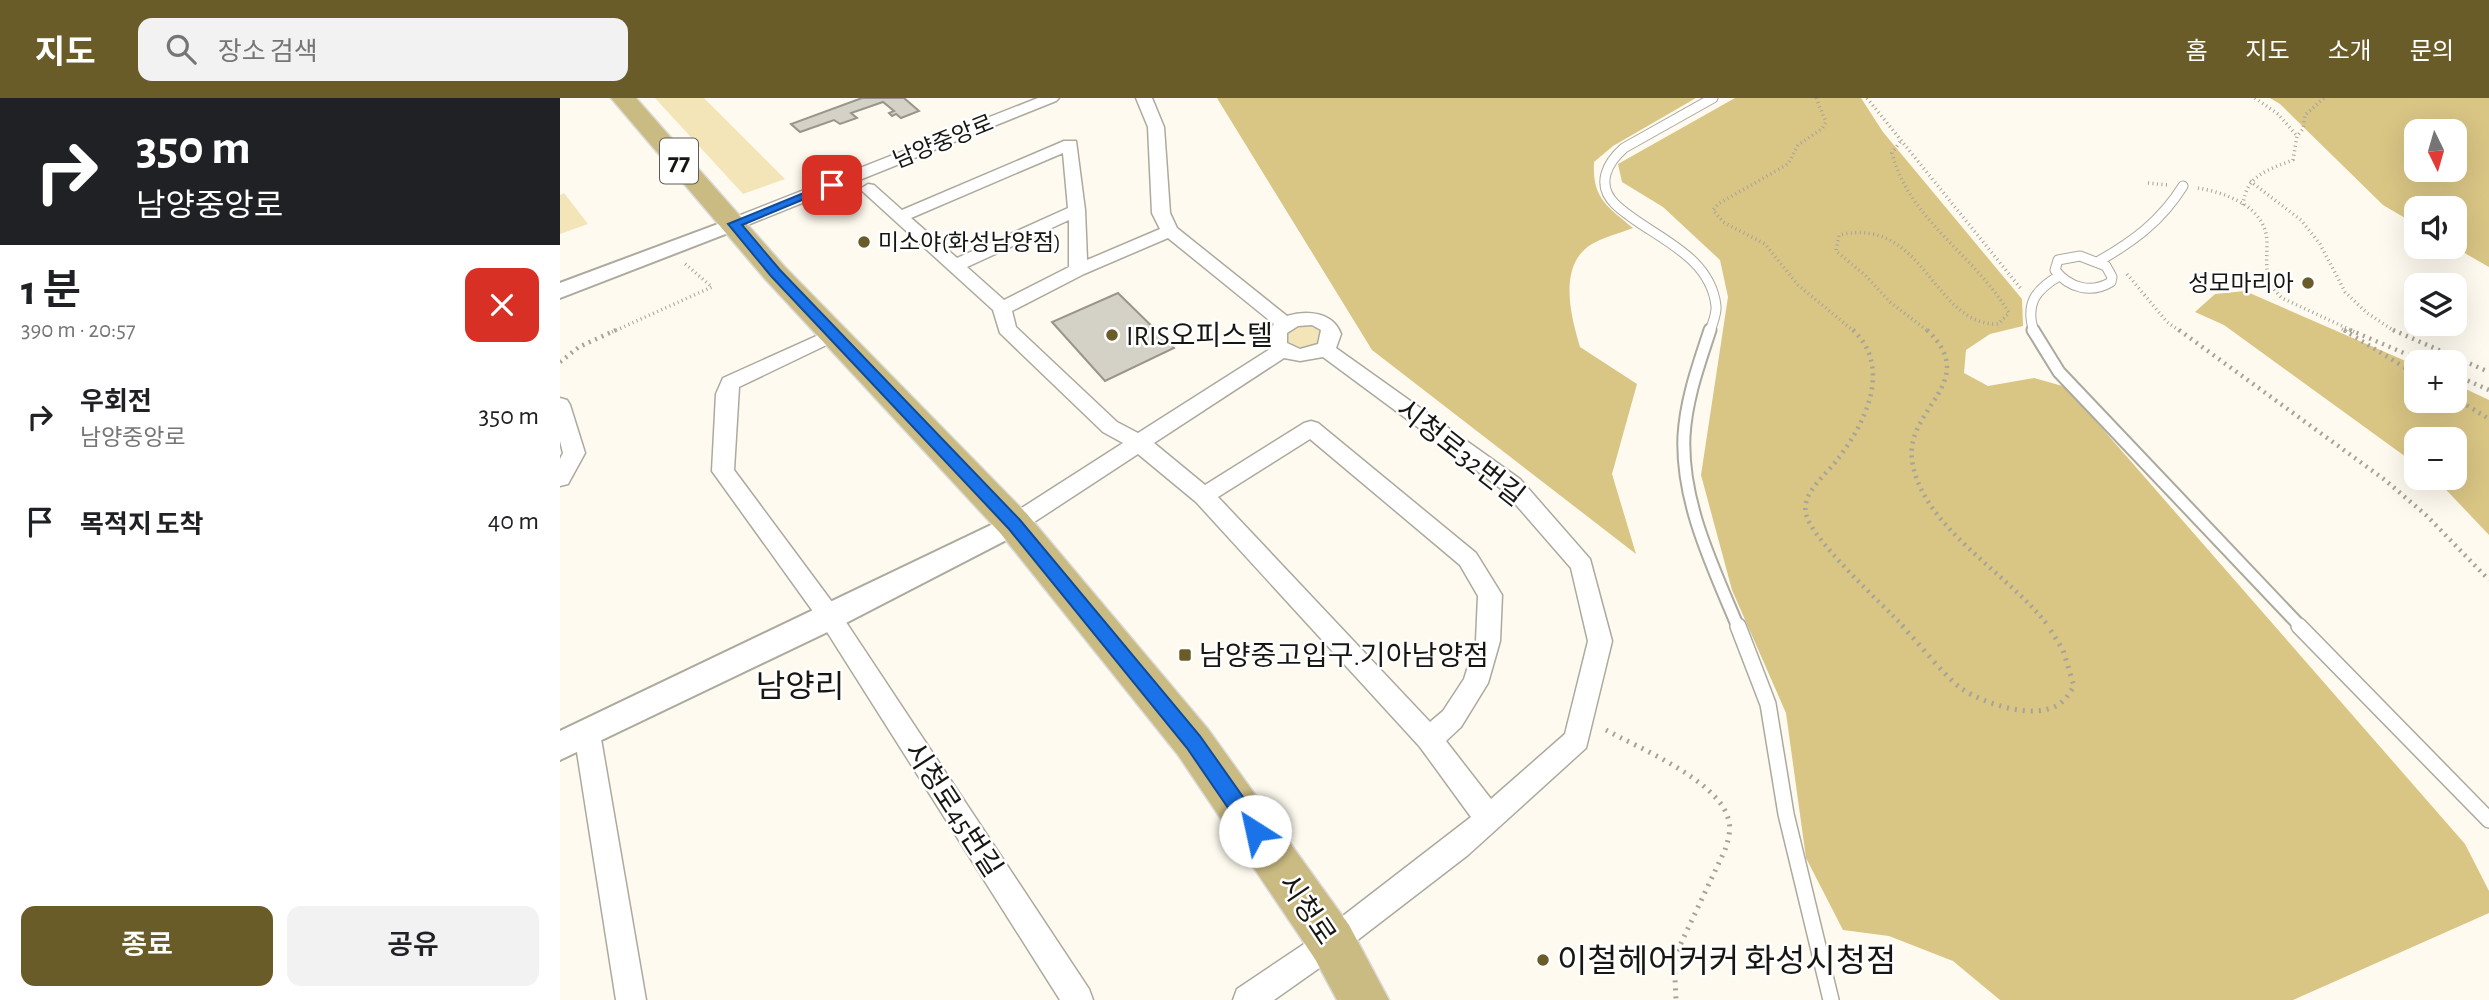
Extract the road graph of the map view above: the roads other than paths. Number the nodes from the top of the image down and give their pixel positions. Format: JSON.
{"nodes":[{"id":1,"x":623,"y":98,"type":"edge"},
{"id":2,"x":1051,"y":98,"type":"edge"},
{"id":3,"x":1144,"y":98,"type":"edge"},
{"id":4,"x":1713,"y":98,"type":"edge"},
{"id":5,"x":1719,"y":98,"type":"edge"},
{"id":6,"x":1700,"y":107,"type":"junction"},
{"id":7,"x":2183,"y":186,"type":"road end"},
{"id":8,"x":868,"y":189,"type":"dead end"},
{"id":9,"x":1077,"y":210,"type":"junction"},
{"id":10,"x":899,"y":217,"type":"junction"},
{"id":11,"x":734,"y":224,"type":"junction"},
{"id":12,"x":1170,"y":231,"type":"junction"},
{"id":13,"x":2099,"y":261,"type":"junction"},
{"id":14,"x":955,"y":266,"type":"junction"},
{"id":15,"x":1078,"y":270,"type":"junction"},
{"id":16,"x":2059,"y":276,"type":"junction"},
{"id":17,"x":560,"y":291,"type":"edge"},
{"id":18,"x":1002,"y":308,"type":"junction"},
{"id":19,"x":1286,"y":324,"type":"junction"},
{"id":20,"x":834,"y":334,"type":"junction"},
{"id":21,"x":1325,"y":349,"type":"junction"},
{"id":22,"x":1282,"y":351,"type":"junction"},
{"id":23,"x":560,"y":405,"type":"edge"},
{"id":24,"x":1139,"y":443,"type":"junction"},
{"id":25,"x":567,"y":456,"type":"edge"},
{"id":26,"x":560,"y":478,"type":"edge"},
{"id":27,"x":1204,"y":496,"type":"junction"},
{"id":28,"x":1014,"y":524,"type":"junction"},
{"id":29,"x":830,"y":617,"type":"junction"},
{"id":30,"x":587,"y":733,"type":"junction"},
{"id":31,"x":1429,"y":739,"type":"junction"},
{"id":32,"x":560,"y":746,"type":"edge"},
{"id":33,"x":1489,"y":818,"type":"junction"},
{"id":34,"x":2489,"y":820,"type":"edge"},
{"id":35,"x":1332,"y":942,"type":"junction"},
{"id":36,"x":631,"y":1000,"type":"edge"},
{"id":37,"x":1078,"y":1000,"type":"edge"},
{"id":38,"x":1248,"y":1000,"type":"edge"},
{"id":39,"x":1364,"y":1000,"type":"edge"},
{"id":40,"x":1830,"y":1000,"type":"edge"}],
"edges":[{"from":1,"to":11,"type":"main road","name":"시청로","number":"77"},
{"from":2,"to":11,"type":"street","name":"남양중앙로"},
{"from":3,"to":12,"type":"street"},
{"from":4,"to":6,"type":"lane"},
{"from":5,"to":6,"type":"lane"},
{"from":6,"to":40,"type":"lane"},
{"from":7,"to":13,"type":"lane"},
{"from":8,"to":10,"type":"street"},
{"from":9,"to":10,"type":"street","name":"남양중앙로"},
{"from":9,"to":14,"type":"street"},
{"from":9,"to":15,"type":"street","name":"남양중앙로"},
{"from":10,"to":14,"type":"street"},
{"from":11,"to":17,"type":"street","name":"남양중앙로"},
{"from":11,"to":20,"type":"main road","name":"시청로","number":"77"},
{"from":12,"to":15,"type":"street"},
{"from":12,"to":19,"type":"street"},
{"from":13,"to":16,"type":"lane"},
{"from":13,"to":16,"type":"lane"},
{"from":14,"to":18,"type":"street"},
{"from":15,"to":18,"type":"street"},
{"from":16,"to":34,"type":"lane"},
{"from":18,"to":24,"type":"street"},
{"from":19,"to":21,"type":"street"},
{"from":19,"to":22,"type":"street"},
{"from":20,"to":28,"type":"main road","name":"시청로","number":"77"},
{"from":20,"to":29,"type":"street","name":"시청로45번길"},
{"from":21,"to":22,"type":"street"},
{"from":21,"to":33,"type":"street","name":"시청로32번길"},
{"from":22,"to":24,"type":"street"},
{"from":23,"to":25,"type":"street"},
{"from":24,"to":27,"type":"street"},
{"from":24,"to":28,"type":"street"},
{"from":25,"to":26,"type":"street"},
{"from":27,"to":31,"type":"street"},
{"from":27,"to":31,"type":"street"},
{"from":28,"to":29,"type":"street"},
{"from":28,"to":35,"type":"main road","name":"시청로","number":"77"},
{"from":29,"to":30,"type":"street"},
{"from":29,"to":37,"type":"street","name":"시청로45번길"},
{"from":30,"to":32,"type":"street"},
{"from":30,"to":36,"type":"street"},
{"from":31,"to":33,"type":"street"},
{"from":33,"to":35,"type":"street","name":"시청로32번길"},
{"from":35,"to":38,"type":"street","name":"시청로32번길"},
{"from":35,"to":39,"type":"main road","name":"시청로","number":"77"}]}
